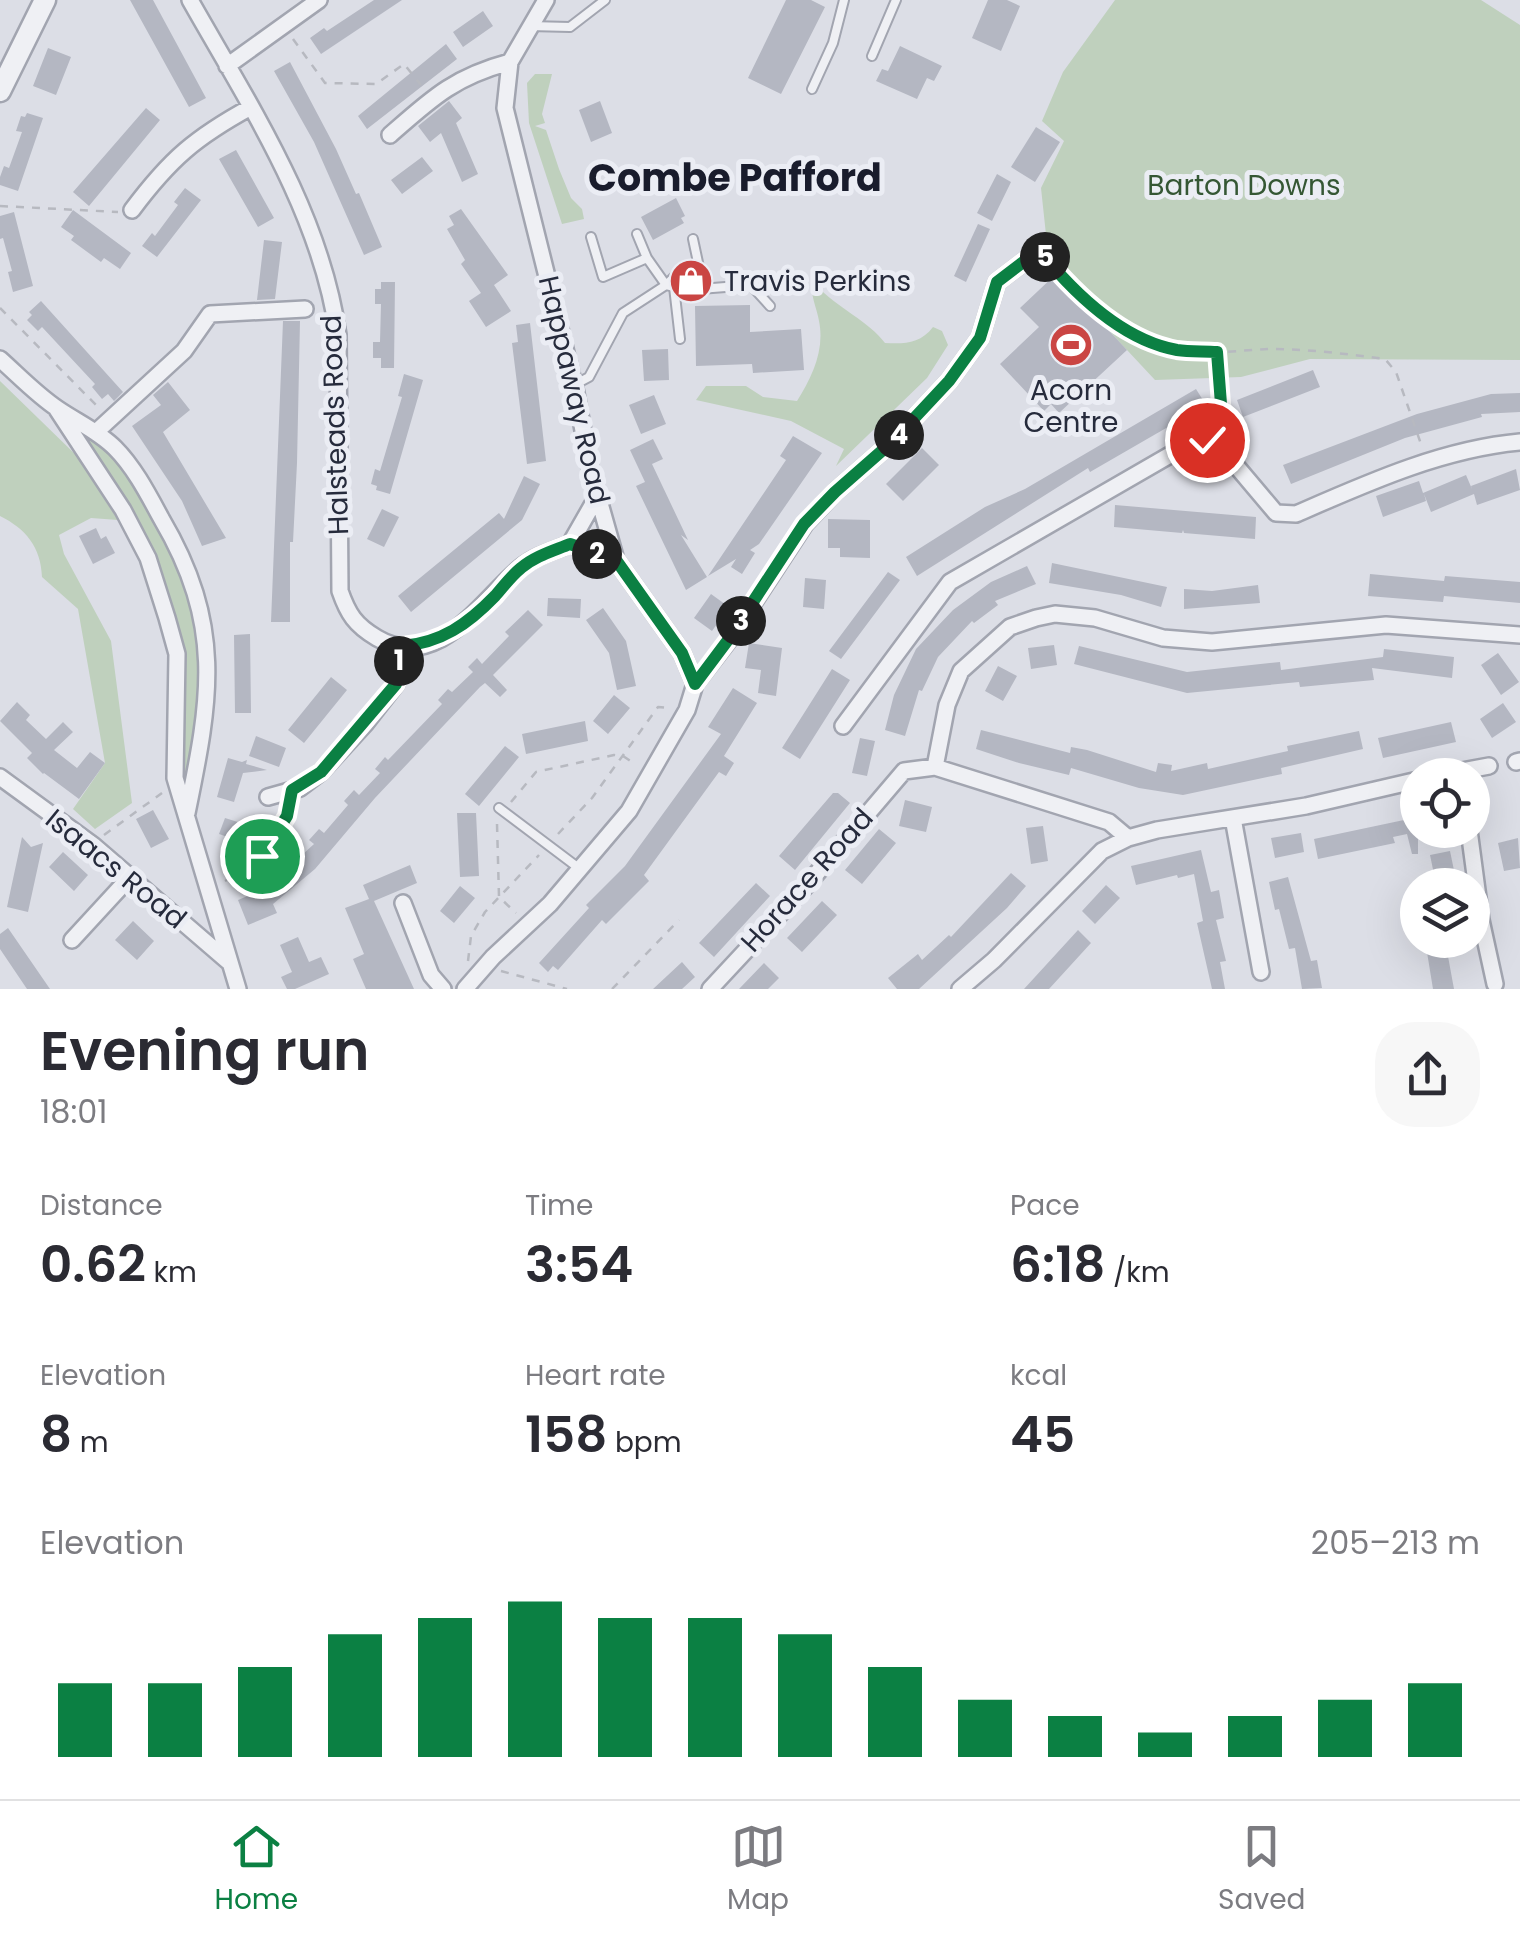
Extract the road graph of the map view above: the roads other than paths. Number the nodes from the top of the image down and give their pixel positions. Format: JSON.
{"nodes":[{"id":1,"x":45,"y":0,"type":"edge"},
{"id":2,"x":190,"y":0,"type":"edge"},
{"id":3,"x":319,"y":0,"type":"edge"},
{"id":4,"x":546,"y":0,"type":"edge"},
{"id":5,"x":605,"y":0,"type":"edge"},
{"id":6,"x":844,"y":0,"type":"edge"},
{"id":7,"x":896,"y":0,"type":"edge"},
{"id":8,"x":529,"y":26,"type":"junction"},
{"id":9,"x":872,"y":56,"type":"dead end"},
{"id":10,"x":510,"y":62,"type":"junction"},
{"id":11,"x":228,"y":66,"type":"junction"},
{"id":12,"x":812,"y":89,"type":"dead end"},
{"id":13,"x":0,"y":91,"type":"edge"},
{"id":14,"x":251,"y":108,"type":"junction"},
{"id":15,"x":390,"y":135,"type":"dead end"},
{"id":16,"x":132,"y":210,"type":"road end"},
{"id":17,"x":637,"y":234,"type":"dead end"},
{"id":18,"x":590,"y":237,"type":"dead end"},
{"id":19,"x":693,"y":239,"type":"dead end"},
{"id":20,"x":1043,"y":247,"type":"road end"},
{"id":21,"x":647,"y":258,"type":"junction"},
{"id":22,"x":670,"y":286,"type":"junction"},
{"id":23,"x":770,"y":306,"type":"dead end"},
{"id":24,"x":305,"y":309,"type":"dead end"},
{"id":25,"x":680,"y":338,"type":"dead end"},
{"id":26,"x":0,"y":359,"type":"edge"},
{"id":27,"x":574,"y":385,"type":"junction"},
{"id":28,"x":56,"y":408,"type":"junction"},
{"id":29,"x":96,"y":432,"type":"junction"},
{"id":30,"x":1520,"y":442,"type":"edge"},
{"id":31,"x":598,"y":495,"type":"junction"},
{"id":32,"x":570,"y":544,"type":"junction"},
{"id":33,"x":616,"y":560,"type":"junction"},
{"id":34,"x":1520,"y":635,"type":"edge"},
{"id":35,"x":402,"y":646,"type":"junction"},
{"id":36,"x":695,"y":684,"type":"junction"},
{"id":37,"x":843,"y":726,"type":"dead end"},
{"id":38,"x":934,"y":767,"type":"junction"},
{"id":39,"x":0,"y":777,"type":"edge"},
{"id":40,"x":1400,"y":784,"type":"edge"},
{"id":41,"x":268,"y":796,"type":"dead end"},
{"id":42,"x":501,"y":810,"type":"road end"},
{"id":43,"x":187,"y":815,"type":"junction"},
{"id":44,"x":1233,"y":818,"type":"junction"},
{"id":45,"x":1128,"y":838,"type":"junction"},
{"id":46,"x":1472,"y":848,"type":"edge"},
{"id":47,"x":580,"y":869,"type":"junction"},
{"id":48,"x":130,"y":878,"type":"junction"},
{"id":49,"x":403,"y":903,"type":"dead end"},
{"id":50,"x":72,"y":940,"type":"dead end"},
{"id":51,"x":230,"y":964,"type":"junction"},
{"id":52,"x":1261,"y":972,"type":"dead end"},
{"id":53,"x":1495,"y":984,"type":"dead end"},
{"id":54,"x":238,"y":989,"type":"edge"},
{"id":55,"x":443,"y":989,"type":"edge"},
{"id":56,"x":465,"y":989,"type":"edge"},
{"id":57,"x":710,"y":989,"type":"edge"},
{"id":58,"x":960,"y":989,"type":"edge"}],
"edges":[{"from":1,"to":13,"type":"street"},
{"from":2,"to":11,"type":"street","name":"Halsteads Road"},
{"from":3,"to":11,"type":"street"},
{"from":4,"to":8,"type":"street","name":"Happaway Road"},
{"from":5,"to":8,"type":"lane"},
{"from":6,"to":12,"type":"lane"},
{"from":7,"to":9,"type":"lane"},
{"from":8,"to":10,"type":"street","name":"Happaway Road"},
{"from":10,"to":15,"type":"street"},
{"from":10,"to":27,"type":"street","name":"Happaway Road"},
{"from":11,"to":14,"type":"street","name":"Halsteads Road"},
{"from":14,"to":16,"type":"street"},
{"from":14,"to":35,"type":"street","name":"Halsteads Road"},
{"from":17,"to":21,"type":"lane"},
{"from":18,"to":21,"type":"lane"},
{"from":19,"to":22,"type":"lane"},
{"from":20,"to":36,"type":"street"},
{"from":21,"to":22,"type":"lane"},
{"from":22,"to":23,"type":"lane"},
{"from":22,"to":25,"type":"lane"},
{"from":22,"to":27,"type":"lane"},
{"from":24,"to":29,"type":"street"},
{"from":26,"to":28,"type":"street"},
{"from":27,"to":31,"type":"street","name":"Happaway Road"},
{"from":28,"to":29,"type":"street"},
{"from":28,"to":43,"type":"street"},
{"from":29,"to":43,"type":"street"},
{"from":30,"to":37,"type":"street"},
{"from":31,"to":32,"type":"street"},
{"from":31,"to":33,"type":"street","name":"Happaway Road"},
{"from":32,"to":33,"type":"street"},
{"from":32,"to":35,"type":"street"},
{"from":33,"to":36,"type":"street","name":"Happaway Road"},
{"from":34,"to":38,"type":"street"},
{"from":35,"to":41,"type":"street"},
{"from":36,"to":47,"type":"street"},
{"from":38,"to":45,"type":"street"},
{"from":38,"to":57,"type":"street","name":"Horace Road"},
{"from":39,"to":48,"type":"street","name":"Isaacs Road"},
{"from":40,"to":44,"type":"street"},
{"from":42,"to":47,"type":"lane"},
{"from":43,"to":51,"type":"street"},
{"from":44,"to":45,"type":"street"},
{"from":44,"to":52,"type":"street"},
{"from":45,"to":58,"type":"street"},
{"from":46,"to":53,"type":"street"},
{"from":47,"to":56,"type":"street"},
{"from":48,"to":50,"type":"street"},
{"from":48,"to":51,"type":"street","name":"Isaacs Road"},
{"from":49,"to":55,"type":"street"},
{"from":51,"to":54,"type":"street"}]}
